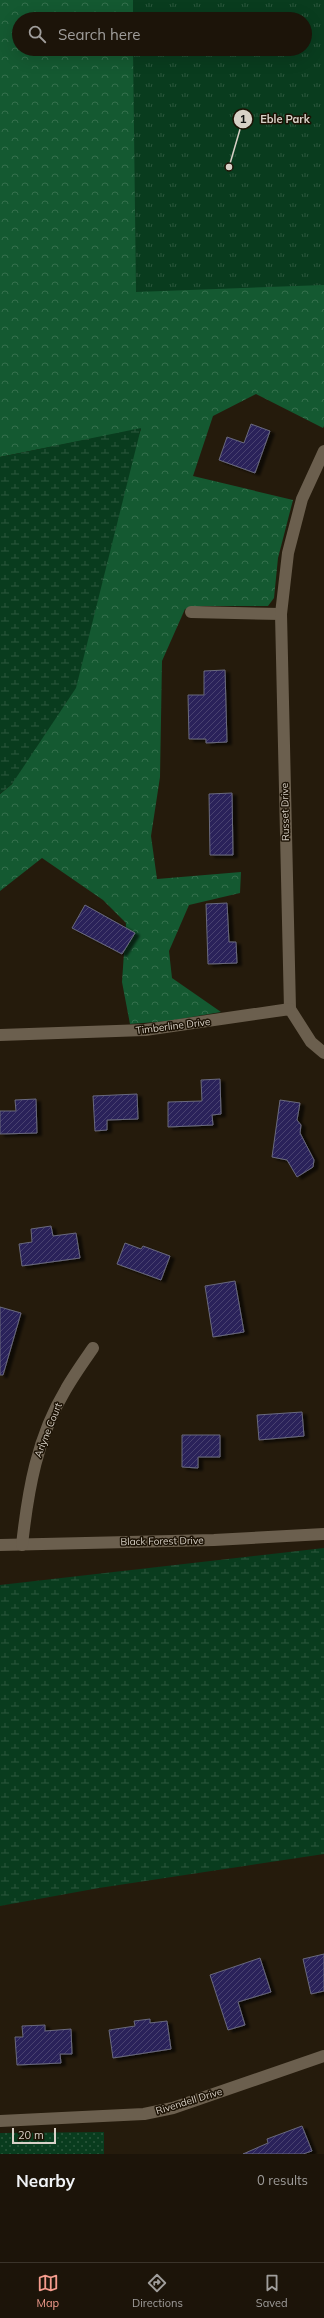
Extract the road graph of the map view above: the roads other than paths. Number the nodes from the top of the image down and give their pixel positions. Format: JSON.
{"nodes":[{"id":1,"x":324,"y":451,"type":"edge"},
{"id":2,"x":192,"y":612,"type":"dead end"},
{"id":3,"x":281,"y":614,"type":"junction"},
{"id":4,"x":290,"y":1009,"type":"junction"},
{"id":5,"x":0,"y":1035,"type":"edge"},
{"id":6,"x":324,"y":1053,"type":"edge"},
{"id":7,"x":93,"y":1348,"type":"dead end"},
{"id":8,"x":324,"y":1534,"type":"edge"},
{"id":9,"x":0,"y":1545,"type":"edge"},
{"id":10,"x":22,"y":1545,"type":"junction"},
{"id":11,"x":324,"y":2056,"type":"edge"},
{"id":12,"x":0,"y":2121,"type":"edge"}],
"edges":[{"from":1,"to":3,"type":"street","name":"Russet Drive"},
{"from":2,"to":3,"type":"street"},
{"from":3,"to":4,"type":"street","name":"Russet Drive"},
{"from":4,"to":5,"type":"street","name":"Timberline Drive"},
{"from":4,"to":6,"type":"street"},
{"from":7,"to":10,"type":"street","name":"Arlyne Court"},
{"from":8,"to":10,"type":"street","name":"Black Forest Drive"},
{"from":9,"to":10,"type":"street","name":"Black Forest Drive"},
{"from":11,"to":12,"type":"street","name":"Rivendell Drive"}]}
